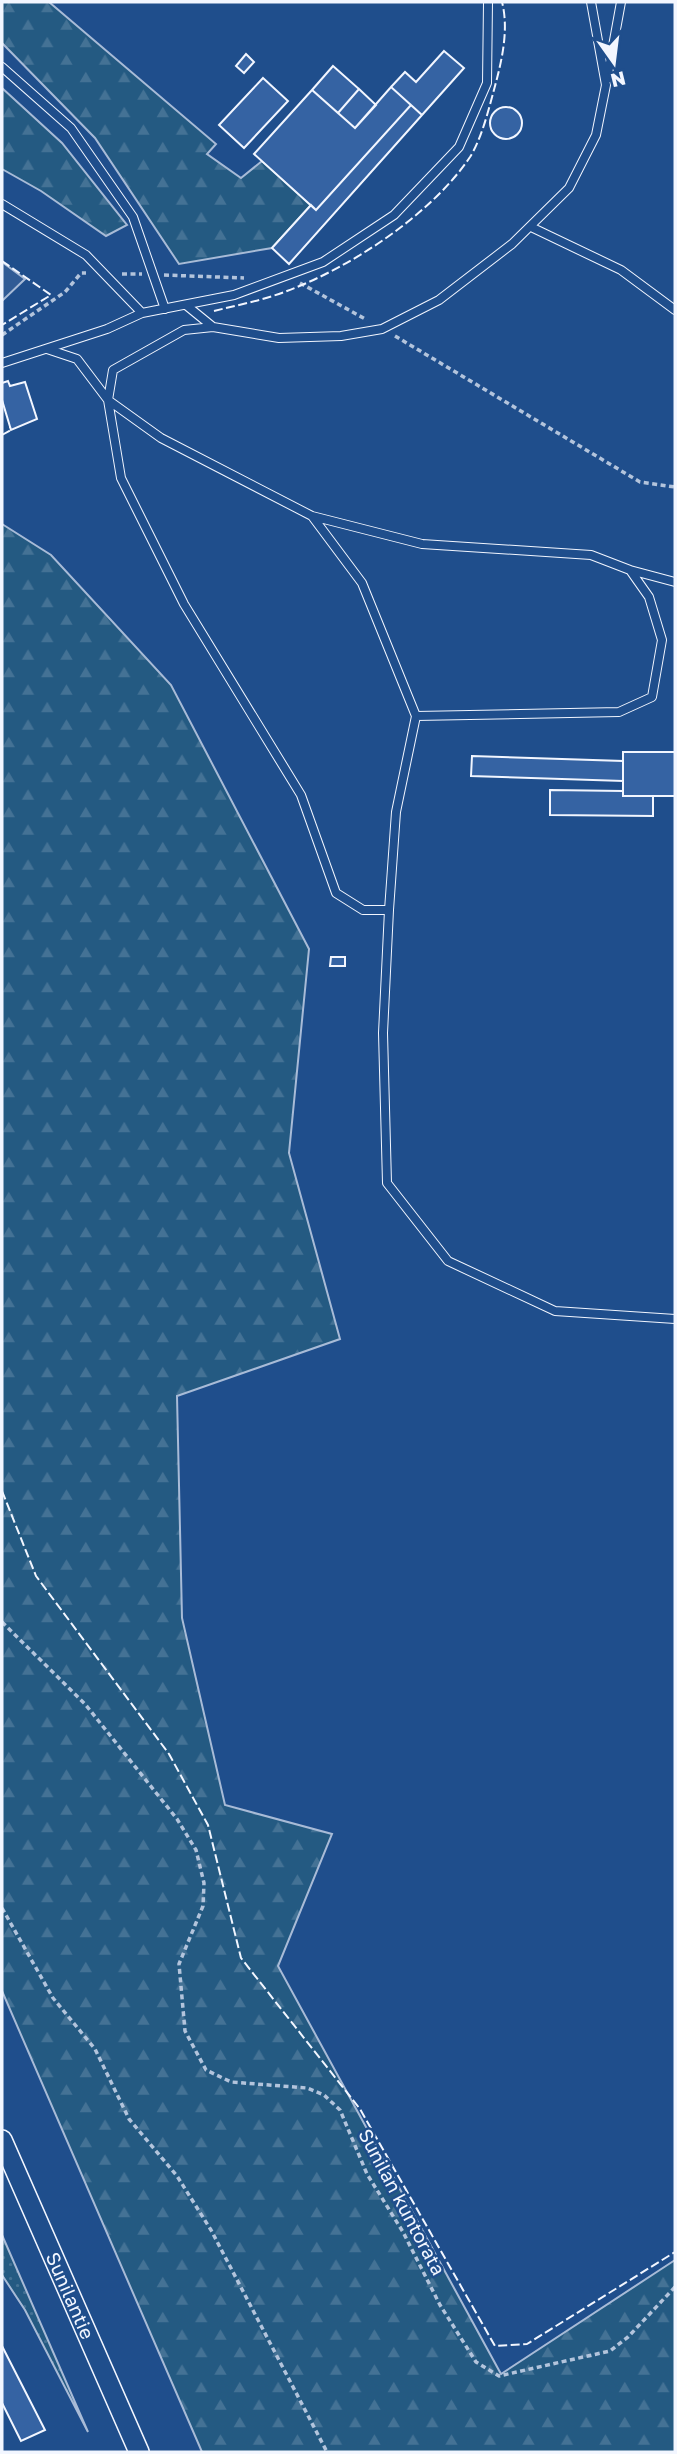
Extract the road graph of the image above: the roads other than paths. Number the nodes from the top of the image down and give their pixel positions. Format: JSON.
{"nodes":[{"id":1,"x":488,"y":2,"type":"edge"},
{"id":2,"x":591,"y":2,"type":"edge"},
{"id":3,"x":621,"y":2,"type":"edge"},
{"id":4,"x":2,"y":67,"type":"edge"},
{"id":5,"x":606,"y":85,"type":"junction"},
{"id":6,"x":2,"y":204,"type":"edge"},
{"id":7,"x":531,"y":226,"type":"junction"},
{"id":8,"x":186,"y":305,"type":"junction"},
{"id":9,"x":165,"y":309,"type":"junction"},
{"id":10,"x":675,"y":310,"type":"edge"},
{"id":11,"x":142,"y":313,"type":"junction"},
{"id":12,"x":213,"y":327,"type":"junction"},
{"id":13,"x":47,"y":349,"type":"junction"},
{"id":14,"x":2,"y":363,"type":"edge"},
{"id":15,"x":108,"y":400,"type":"junction"},
{"id":16,"x":312,"y":516,"type":"junction"},
{"id":17,"x":630,"y":570,"type":"junction"},
{"id":18,"x":675,"y":582,"type":"edge"},
{"id":19,"x":416,"y":716,"type":"junction"},
{"id":20,"x":389,"y":910,"type":"junction"},
{"id":21,"x":675,"y":1319,"type":"edge"},
{"id":22,"x":2,"y":2140,"type":"edge"},
{"id":23,"x":139,"y":2452,"type":"edge"}],
"edges":[{"from":1,"to":8,"type":"lane"},
{"from":2,"to":5,"type":"lane"},
{"from":3,"to":5,"type":"lane"},
{"from":4,"to":9,"type":"lane"},
{"from":5,"to":7,"type":"lane"},
{"from":6,"to":11,"type":"lane"},
{"from":7,"to":10,"type":"lane"},
{"from":7,"to":12,"type":"lane"},
{"from":8,"to":9,"type":"lane"},
{"from":8,"to":12,"type":"lane"},
{"from":9,"to":11,"type":"lane"},
{"from":11,"to":13,"type":"lane"},
{"from":12,"to":15,"type":"lane"},
{"from":13,"to":14,"type":"lane"},
{"from":13,"to":15,"type":"lane"},
{"from":15,"to":16,"type":"lane"},
{"from":15,"to":20,"type":"lane"},
{"from":16,"to":17,"type":"lane"},
{"from":16,"to":19,"type":"lane"},
{"from":17,"to":18,"type":"lane"},
{"from":17,"to":19,"type":"lane"},
{"from":19,"to":20,"type":"lane"},
{"from":20,"to":21,"type":"lane"},
{"from":22,"to":23,"type":"street","name":"Sunilantie"}]}
